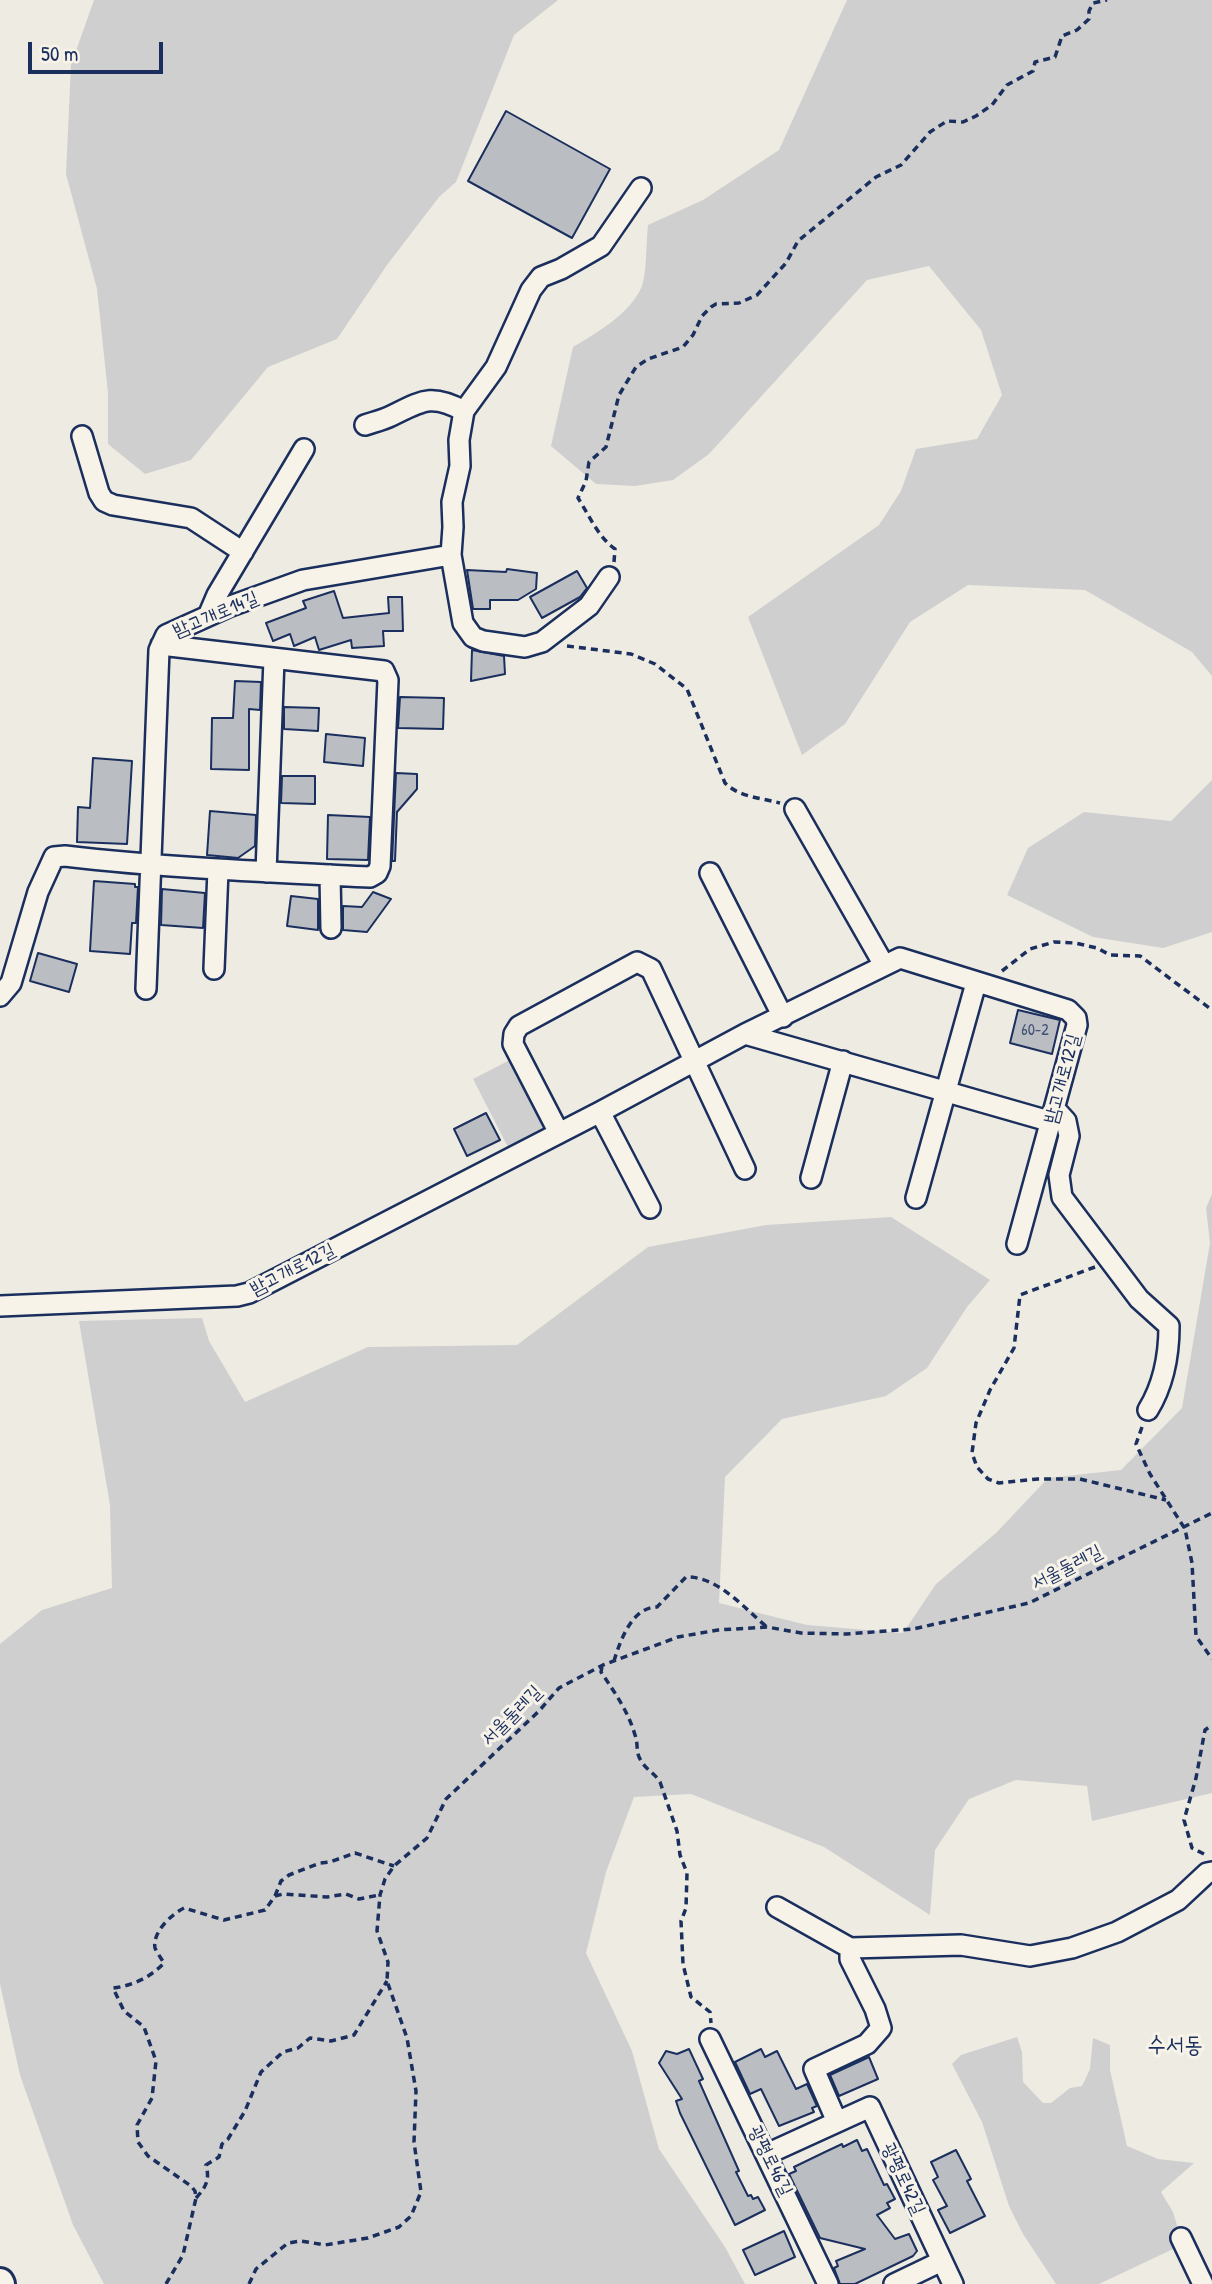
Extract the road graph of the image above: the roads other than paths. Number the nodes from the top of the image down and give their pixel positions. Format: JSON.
{"nodes":[{"id":1,"x":641,"y":188,"type":"dead end"},
{"id":2,"x":464,"y":411,"type":"junction"},
{"id":3,"x":365,"y":425,"type":"dead end"},
{"id":4,"x":82,"y":436,"type":"dead end"},
{"id":5,"x":304,"y":449,"type":"dead end"},
{"id":6,"x":243,"y":552,"type":"junction"},
{"id":7,"x":451,"y":555,"type":"junction"},
{"id":8,"x":609,"y":577,"type":"road end"},
{"id":9,"x":208,"y":616,"type":"junction"},
{"id":10,"x":161,"y":645,"type":"junction"},
{"id":11,"x":274,"y":659,"type":"junction"},
{"id":12,"x":795,"y":809,"type":"road end"},
{"id":13,"x":150,"y":866,"type":"junction"},
{"id":14,"x":218,"y":870,"type":"junction"},
{"id":15,"x":266,"y":872,"type":"junction"},
{"id":16,"x":710,"y":873,"type":"dead end"},
{"id":17,"x":330,"y":875,"type":"junction"},
{"id":18,"x":331,"y":928,"type":"dead end"},
{"id":19,"x":884,"y":965,"type":"junction"},
{"id":20,"x":214,"y":969,"type":"dead end"},
{"id":21,"x":980,"y":984,"type":"junction"},
{"id":22,"x":146,"y":989,"type":"dead end"},
{"id":23,"x":0,"y":996,"type":"edge"},
{"id":24,"x":783,"y":1017,"type":"junction"},
{"id":25,"x":745,"y":1034,"type":"junction"},
{"id":26,"x":843,"y":1060,"type":"junction"},
{"id":27,"x":695,"y":1061,"type":"junction"},
{"id":28,"x":946,"y":1092,"type":"junction"},
{"id":29,"x":600,"y":1112,"type":"junction"},
{"id":30,"x":1053,"y":1115,"type":"junction"},
{"id":31,"x":559,"y":1133,"type":"junction"},
{"id":32,"x":745,"y":1169,"type":"dead end"},
{"id":33,"x":811,"y":1178,"type":"dead end"},
{"id":34,"x":916,"y":1198,"type":"dead end"},
{"id":35,"x":650,"y":1208,"type":"dead end"},
{"id":36,"x":1017,"y":1244,"type":"dead end"},
{"id":37,"x":0,"y":1306,"type":"edge"},
{"id":38,"x":1149,"y":1410,"type":"road end"},
{"id":39,"x":1212,"y":1872,"type":"edge"},
{"id":40,"x":778,"y":1907,"type":"dead end"},
{"id":41,"x":850,"y":1948,"type":"junction"},
{"id":42,"x":710,"y":2039,"type":"road end"},
{"id":43,"x":836,"y":2122,"type":"junction"},
{"id":44,"x":767,"y":2154,"type":"junction"},
{"id":45,"x":1181,"y":2238,"type":"dead end"},
{"id":46,"x":942,"y":2261,"type":"junction"},
{"id":47,"x":828,"y":2284,"type":"edge"},
{"id":48,"x":894,"y":2284,"type":"edge"},
{"id":49,"x":953,"y":2284,"type":"edge"},
{"id":50,"x":1203,"y":2284,"type":"edge"}],
"edges":[{"from":1,"to":2,"type":"street"},
{"from":2,"to":3,"type":"street"},
{"from":2,"to":7,"type":"street"},
{"from":4,"to":6,"type":"street"},
{"from":5,"to":6,"type":"street"},
{"from":6,"to":9,"type":"street"},
{"from":7,"to":8,"type":"street"},
{"from":7,"to":9,"type":"street","name":"밤고개로14길"},
{"from":9,"to":10,"type":"street","name":"밤고개로14길"},
{"from":10,"to":11,"type":"street"},
{"from":10,"to":13,"type":"street","name":"밤고개로14길"},
{"from":11,"to":15,"type":"street"},
{"from":11,"to":17,"type":"street"},
{"from":12,"to":19,"type":"street"},
{"from":13,"to":14,"type":"street"},
{"from":13,"to":22,"type":"street","name":"밤고개로14길"},
{"from":13,"to":23,"type":"street"},
{"from":14,"to":15,"type":"street"},
{"from":14,"to":20,"type":"street"},
{"from":15,"to":17,"type":"street"},
{"from":16,"to":24,"type":"street"},
{"from":17,"to":18,"type":"street"},
{"from":19,"to":21,"type":"street","name":"밤고개로12길"},
{"from":19,"to":24,"type":"street","name":"밤고개로12길"},
{"from":21,"to":28,"type":"street"},
{"from":21,"to":30,"type":"street","name":"밤고개로12길"},
{"from":24,"to":25,"type":"street","name":"밤고개로12길"},
{"from":25,"to":26,"type":"street"},
{"from":25,"to":27,"type":"street","name":"밤고개로12길"},
{"from":26,"to":28,"type":"street"},
{"from":26,"to":33,"type":"street"},
{"from":27,"to":29,"type":"street","name":"밤고개로12길"},
{"from":27,"to":31,"type":"street"},
{"from":27,"to":32,"type":"street"},
{"from":28,"to":30,"type":"street"},
{"from":28,"to":34,"type":"street"},
{"from":29,"to":31,"type":"street","name":"밤고개로12길"},
{"from":29,"to":35,"type":"street"},
{"from":30,"to":36,"type":"street","name":"밤고개로12길"},
{"from":30,"to":38,"type":"street"},
{"from":31,"to":37,"type":"street","name":"밤고개로12길"},
{"from":39,"to":41,"type":"street"},
{"from":40,"to":41,"type":"street"},
{"from":41,"to":43,"type":"street"},
{"from":42,"to":44,"type":"street","name":"광평로46길"},
{"from":43,"to":44,"type":"street","name":"광평로42길"},
{"from":43,"to":46,"type":"street","name":"광평로42길"},
{"from":44,"to":47,"type":"street","name":"광평로46길"},
{"from":45,"to":50,"type":"street"},
{"from":46,"to":48,"type":"street"},
{"from":46,"to":49,"type":"street","name":"광평로42길"}]}
